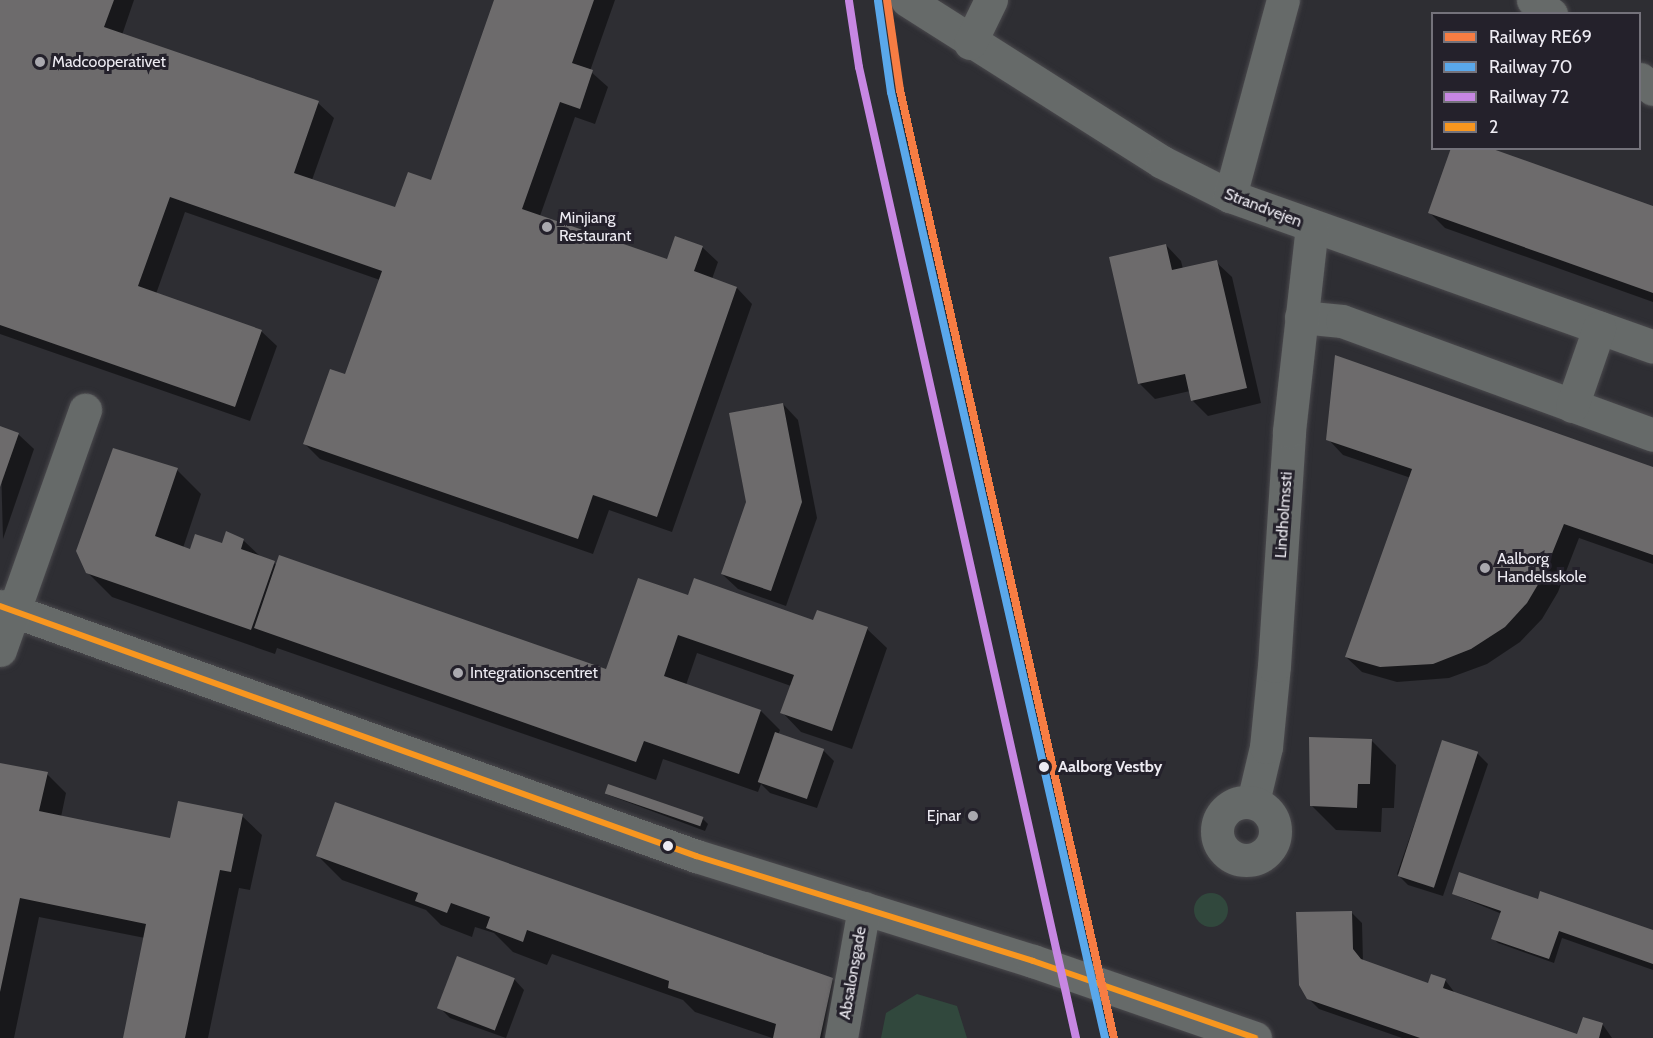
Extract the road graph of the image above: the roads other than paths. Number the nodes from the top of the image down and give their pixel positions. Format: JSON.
{"nodes":[{"id":1,"x":907,"y":0,"type":"edge"},
{"id":2,"x":991,"y":0,"type":"edge"},
{"id":3,"x":1283,"y":0,"type":"edge"},
{"id":4,"x":1533,"y":0,"type":"edge"},
{"id":5,"x":1548,"y":12,"type":"edge"},
{"id":6,"x":970,"y":43,"type":"junction"},
{"id":7,"x":1641,"y":80,"type":"edge"},
{"id":8,"x":1653,"y":89,"type":"edge"},
{"id":9,"x":1230,"y":196,"type":"junction"},
{"id":10,"x":1312,"y":226,"type":"junction"},
{"id":11,"x":1301,"y":317,"type":"junction"},
{"id":12,"x":1599,"y":328,"type":"junction"},
{"id":13,"x":1653,"y":347,"type":"edge"},
{"id":14,"x":1572,"y":406,"type":"junction"},
{"id":15,"x":85,"y":410,"type":"dead end"},
{"id":16,"x":1653,"y":435,"type":"edge"},
{"id":17,"x":7,"y":609,"type":"edge"},
{"id":18,"x":0,"y":650,"type":"edge"},
{"id":19,"x":1252,"y":802,"type":"dead end"},
{"id":20,"x":864,"y":908,"type":"junction"},
{"id":21,"x":841,"y":1038,"type":"edge"},
{"id":22,"x":1255,"y":1038,"type":"edge"}],
"edges":[{"from":1,"to":6,"type":"street","name":"Strandvejen"},
{"from":2,"to":6,"type":"street"},
{"from":3,"to":9,"type":"street"},
{"from":4,"to":5,"type":"street"},
{"from":6,"to":9,"type":"street","name":"Strandvejen"},
{"from":7,"to":8,"type":"street"},
{"from":9,"to":10,"type":"street","name":"Strandvejen"},
{"from":10,"to":11,"type":"street","name":"Lindholmssti"},
{"from":10,"to":12,"type":"street","name":"Strandvejen"},
{"from":11,"to":14,"type":"street"},
{"from":11,"to":19,"type":"street","name":"Lindholmssti"},
{"from":12,"to":13,"type":"street","name":"Strandvejen"},
{"from":12,"to":14,"type":"street"},
{"from":14,"to":16,"type":"street"},
{"from":15,"to":17,"type":"street"},
{"from":17,"to":18,"type":"street"},
{"from":17,"to":20,"type":"street"},
{"from":20,"to":21,"type":"street","name":"Absalonsgade"},
{"from":20,"to":22,"type":"street"}]}
